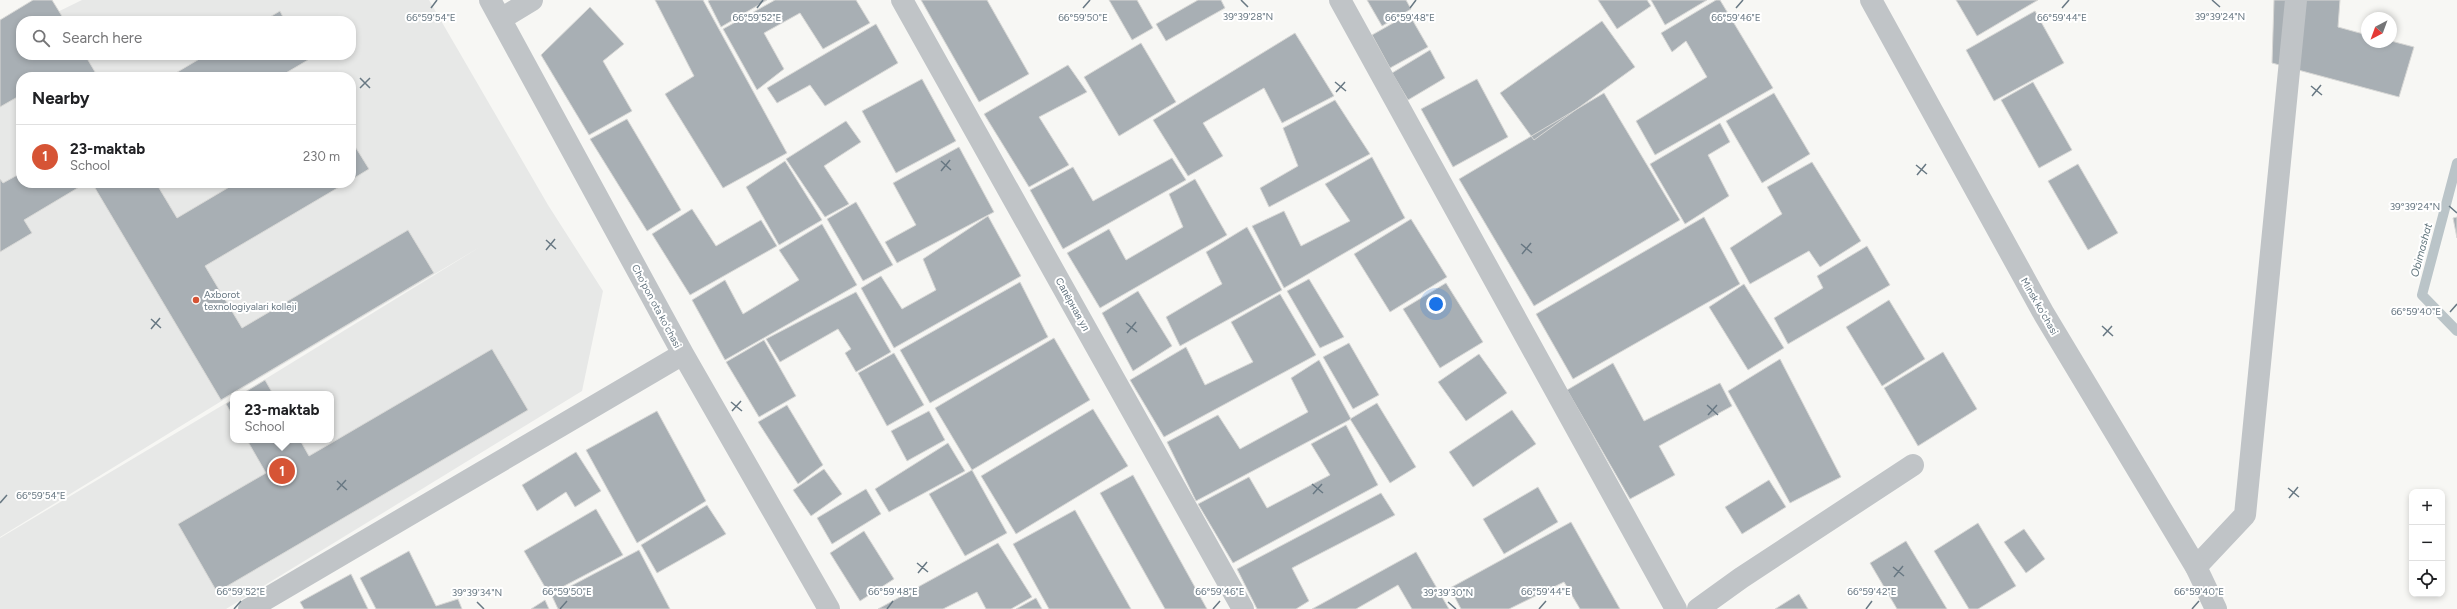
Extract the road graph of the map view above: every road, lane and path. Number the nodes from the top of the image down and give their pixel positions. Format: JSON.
{"nodes":[{"id":1,"x":490,"y":0,"type":"edge"},
{"id":2,"x":532,"y":0,"type":"edge"},
{"id":3,"x":902,"y":0,"type":"edge"},
{"id":4,"x":1340,"y":0,"type":"edge"},
{"id":5,"x":1871,"y":0,"type":"edge"},
{"id":6,"x":2296,"y":0,"type":"edge"},
{"id":7,"x":501,"y":19,"type":"junction"},
{"id":8,"x":682,"y":354,"type":"junction"},
{"id":9,"x":1913,"y":465,"type":"dead end"},
{"id":10,"x":2196,"y":567,"type":"junction"},
{"id":11,"x":249,"y":609,"type":"edge"},
{"id":12,"x":829,"y":609,"type":"edge"},
{"id":13,"x":1243,"y":609,"type":"edge"},
{"id":14,"x":1676,"y":609,"type":"edge"},
{"id":15,"x":1698,"y":609,"type":"edge"},
{"id":16,"x":2216,"y":609,"type":"edge"}],
"edges":[{"from":1,"to":7,"type":"street","name":"Cho'pon ota ko'chasi"},
{"from":2,"to":7,"type":"street"},
{"from":3,"to":13,"type":"street","name":"Сапёрная ул"},
{"from":4,"to":14,"type":"street"},
{"from":5,"to":10,"type":"street","name":"Minsk ko'chasi"},
{"from":6,"to":10,"type":"street"},
{"from":7,"to":8,"type":"street","name":"Cho'pon ota ko'chasi"},
{"from":8,"to":11,"type":"street"},
{"from":8,"to":12,"type":"street","name":"Cho'pon ota ko'chasi"},
{"from":9,"to":15,"type":"street"},
{"from":10,"to":16,"type":"street","name":"Minsk ko'chasi"}]}
